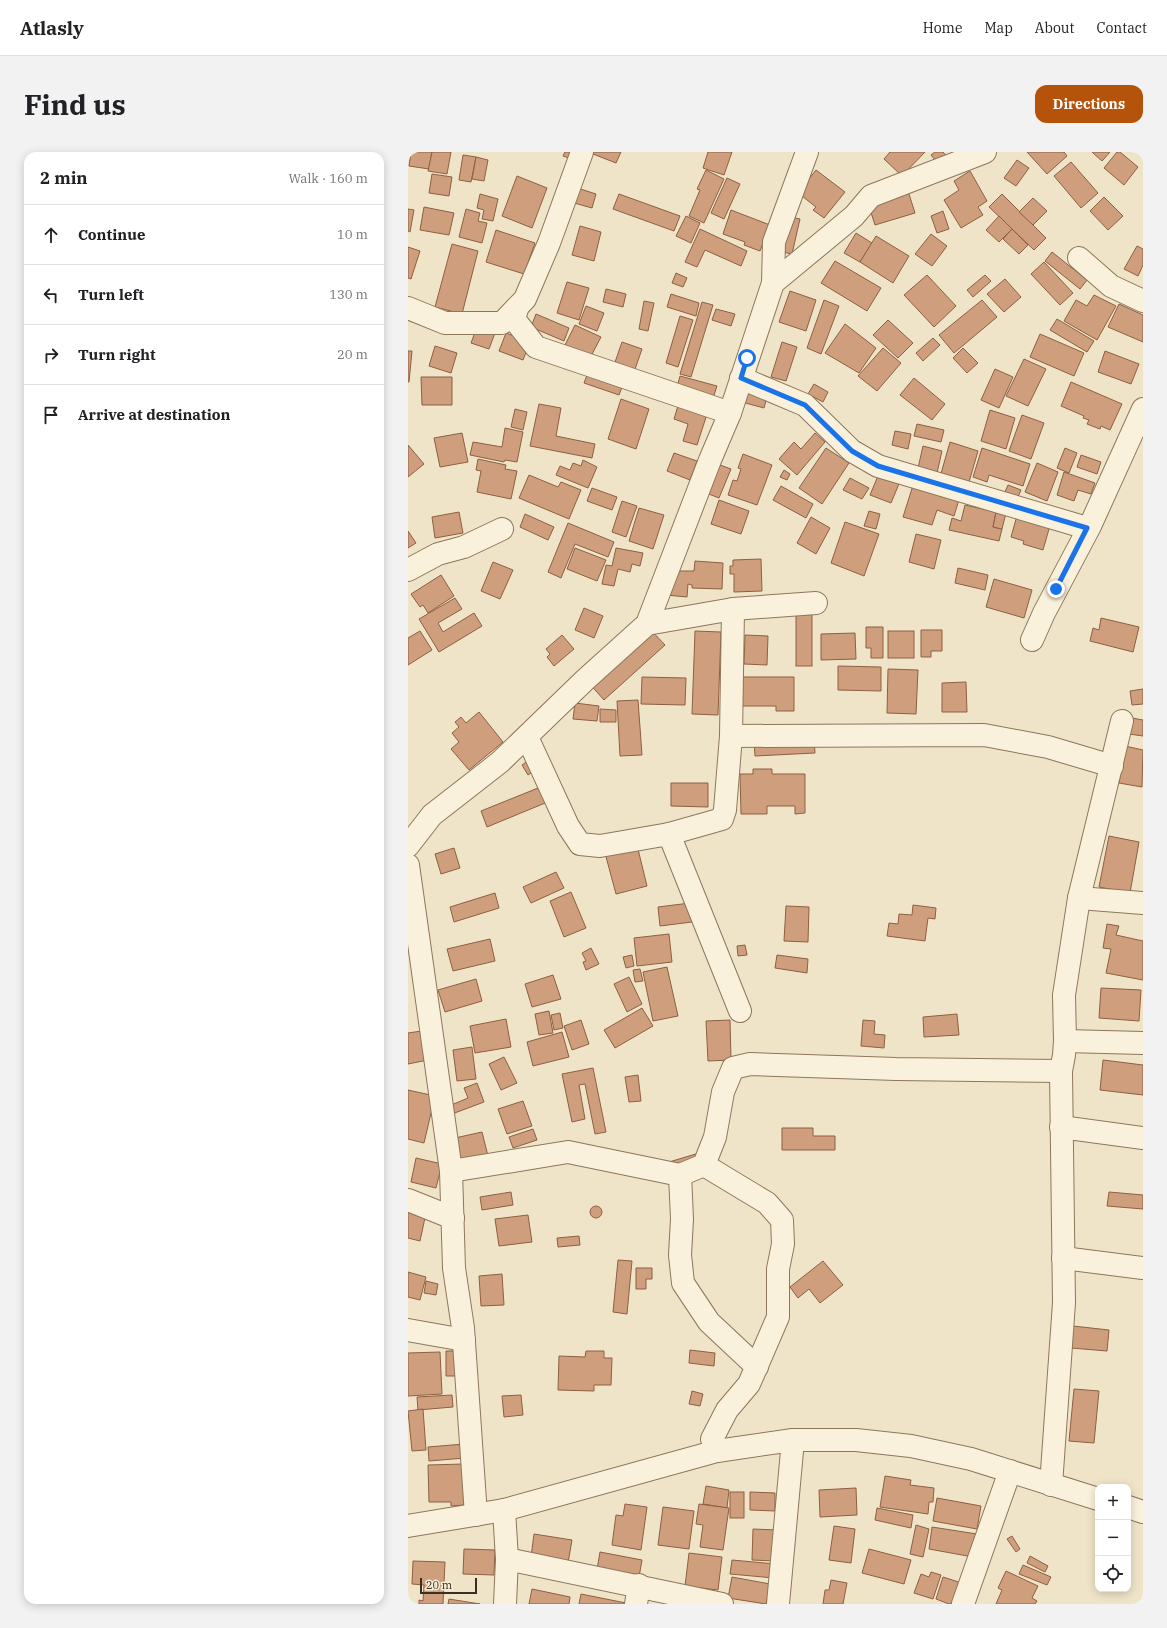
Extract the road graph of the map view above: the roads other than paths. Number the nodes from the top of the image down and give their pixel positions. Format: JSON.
{"nodes":[{"id":1,"x":582,"y":152,"type":"edge"},
{"id":2,"x":807,"y":152,"type":"edge"},
{"id":3,"x":973,"y":154,"type":"edge"},
{"id":4,"x":1079,"y":258,"type":"dead end"},
{"id":5,"x":773,"y":283,"type":"junction"},
{"id":6,"x":1143,"y":302,"type":"edge"},
{"id":7,"x":408,"y":308,"type":"edge"},
{"id":8,"x":517,"y":309,"type":"junction"},
{"id":9,"x":741,"y":378,"type":"junction"},
{"id":10,"x":1143,"y":409,"type":"edge"},
{"id":11,"x":730,"y":413,"type":"junction"},
{"id":12,"x":1087,"y":528,"type":"junction"},
{"id":13,"x":502,"y":529,"type":"dead end"},
{"id":14,"x":408,"y":570,"type":"edge"},
{"id":15,"x":816,"y":603,"type":"dead end"},
{"id":16,"x":733,"y":610,"type":"junction"},
{"id":17,"x":647,"y":624,"type":"junction"},
{"id":18,"x":1032,"y":640,"type":"dead end"},
{"id":19,"x":1122,"y":721,"type":"dead end"},
{"id":20,"x":731,"y":736,"type":"junction"},
{"id":21,"x":527,"y":737,"type":"junction"},
{"id":22,"x":1112,"y":766,"type":"junction"},
{"id":23,"x":669,"y":834,"type":"junction"},
{"id":24,"x":409,"y":842,"type":"edge"},
{"id":25,"x":408,"y":865,"type":"edge"},
{"id":26,"x":1078,"y":898,"type":"junction"},
{"id":27,"x":1143,"y":903,"type":"edge"},
{"id":28,"x":740,"y":1011,"type":"dead end"},
{"id":29,"x":1065,"y":1041,"type":"junction"},
{"id":30,"x":1143,"y":1043,"type":"edge"},
{"id":31,"x":1061,"y":1071,"type":"junction"},
{"id":32,"x":1061,"y":1127,"type":"junction"},
{"id":33,"x":1143,"y":1138,"type":"edge"},
{"id":34,"x":704,"y":1165,"type":"junction"},
{"id":35,"x":451,"y":1171,"type":"junction"},
{"id":36,"x":680,"y":1175,"type":"junction"},
{"id":37,"x":408,"y":1200,"type":"edge"},
{"id":38,"x":453,"y":1218,"type":"junction"},
{"id":39,"x":1063,"y":1258,"type":"junction"},
{"id":40,"x":1143,"y":1268,"type":"edge"},
{"id":41,"x":408,"y":1330,"type":"edge"},
{"id":42,"x":464,"y":1340,"type":"junction"},
{"id":43,"x":757,"y":1367,"type":"junction"},
{"id":44,"x":793,"y":1440,"type":"junction"},
{"id":45,"x":717,"y":1451,"type":"junction"},
{"id":46,"x":1010,"y":1471,"type":"junction"},
{"id":47,"x":1051,"y":1485,"type":"junction"},
{"id":48,"x":1095,"y":1498,"type":"edge"},
{"id":49,"x":1131,"y":1508,"type":"edge"},
{"id":50,"x":504,"y":1510,"type":"junction"},
{"id":51,"x":1143,"y":1512,"type":"edge"},
{"id":52,"x":476,"y":1515,"type":"junction"},
{"id":53,"x":408,"y":1526,"type":"edge"},
{"id":54,"x":507,"y":1559,"type":"junction"},
{"id":55,"x":638,"y":1595,"type":"edge"},
{"id":56,"x":505,"y":1604,"type":"edge"},
{"id":57,"x":722,"y":1604,"type":"edge"},
{"id":58,"x":778,"y":1604,"type":"edge"},
{"id":59,"x":963,"y":1604,"type":"edge"}],
"edges":[{"from":1,"to":8,"type":"street"},
{"from":2,"to":5,"type":"street"},
{"from":3,"to":5,"type":"street"},
{"from":4,"to":6,"type":"street"},
{"from":5,"to":9,"type":"street"},
{"from":7,"to":8,"type":"street"},
{"from":8,"to":11,"type":"street"},
{"from":9,"to":11,"type":"street"},
{"from":9,"to":12,"type":"street"},
{"from":10,"to":12,"type":"street"},
{"from":11,"to":17,"type":"street"},
{"from":12,"to":18,"type":"street"},
{"from":13,"to":14,"type":"street"},
{"from":15,"to":16,"type":"street"},
{"from":16,"to":17,"type":"street"},
{"from":16,"to":20,"type":"street"},
{"from":17,"to":21,"type":"street"},
{"from":19,"to":22,"type":"street"},
{"from":20,"to":22,"type":"street"},
{"from":20,"to":23,"type":"street"},
{"from":21,"to":23,"type":"street"},
{"from":21,"to":24,"type":"street"},
{"from":22,"to":26,"type":"street"},
{"from":23,"to":28,"type":"street"},
{"from":25,"to":35,"type":"street"},
{"from":26,"to":27,"type":"street"},
{"from":26,"to":29,"type":"street"},
{"from":29,"to":30,"type":"street"},
{"from":29,"to":31,"type":"street"},
{"from":31,"to":32,"type":"street"},
{"from":31,"to":34,"type":"street"},
{"from":32,"to":33,"type":"street"},
{"from":32,"to":39,"type":"street"},
{"from":34,"to":36,"type":"street"},
{"from":34,"to":43,"type":"street"},
{"from":35,"to":36,"type":"street"},
{"from":35,"to":38,"type":"street"},
{"from":36,"to":43,"type":"street"},
{"from":37,"to":38,"type":"street"},
{"from":38,"to":42,"type":"street"},
{"from":39,"to":40,"type":"street"},
{"from":39,"to":47,"type":"street"},
{"from":41,"to":42,"type":"street"},
{"from":42,"to":52,"type":"street"},
{"from":43,"to":45,"type":"street"},
{"from":44,"to":45,"type":"street"},
{"from":44,"to":46,"type":"street"},
{"from":44,"to":58,"type":"street"},
{"from":45,"to":50,"type":"street"},
{"from":46,"to":47,"type":"street"},
{"from":46,"to":59,"type":"street"},
{"from":47,"to":48,"type":"street"},
{"from":49,"to":51,"type":"street"},
{"from":50,"to":52,"type":"street"},
{"from":50,"to":54,"type":"street"},
{"from":52,"to":53,"type":"street"},
{"from":54,"to":55,"type":"street"},
{"from":54,"to":56,"type":"street"},
{"from":55,"to":57,"type":"street"}]}
